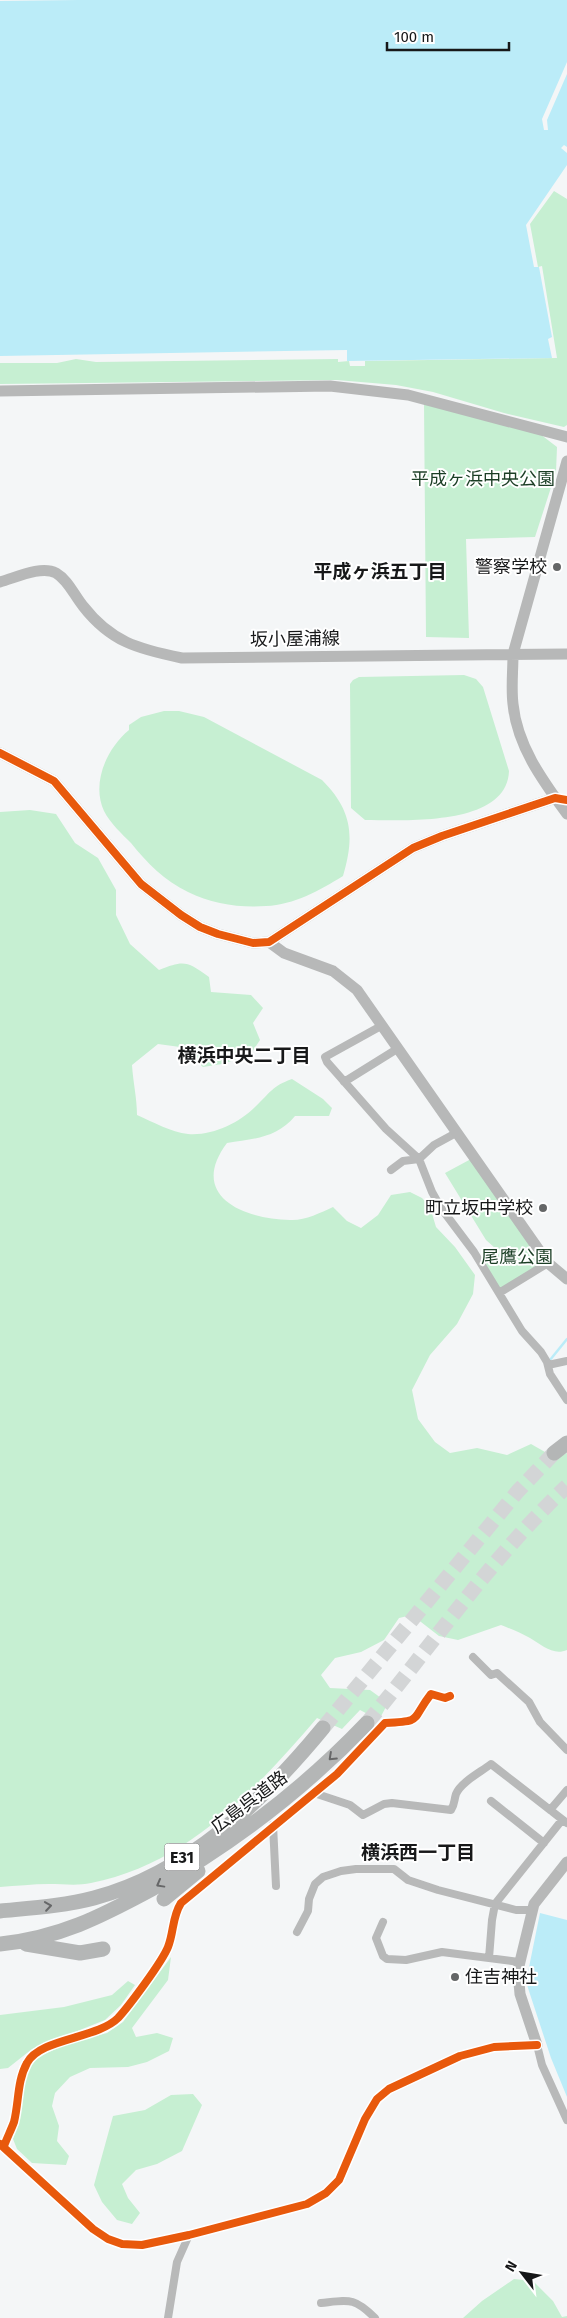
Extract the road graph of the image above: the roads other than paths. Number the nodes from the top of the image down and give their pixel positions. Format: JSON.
{"nodes":[{"id":1,"x":0,"y":391,"type":"edge"},
{"id":2,"x":567,"y":437,"type":"edge"},
{"id":3,"x":567,"y":462,"type":"edge"},
{"id":4,"x":0,"y":582,"type":"edge"},
{"id":5,"x":513,"y":654,"type":"junction"},
{"id":6,"x":567,"y":654,"type":"edge"},
{"id":7,"x":0,"y":753,"type":"edge"},
{"id":8,"x":561,"y":799,"type":"edge"},
{"id":9,"x":567,"y":814,"type":"edge"},
{"id":10,"x":269,"y":942,"type":"junction"},
{"id":11,"x":381,"y":1026,"type":"junction"},
{"id":12,"x":398,"y":1049,"type":"junction"},
{"id":13,"x":344,"y":1082,"type":"junction"},
{"id":14,"x":456,"y":1133,"type":"junction"},
{"id":15,"x":419,"y":1158,"type":"junction"},
{"id":16,"x":391,"y":1170,"type":"dead end"},
{"id":17,"x":548,"y":1263,"type":"junction"},
{"id":18,"x":567,"y":1279,"type":"edge"},
{"id":19,"x":500,"y":1294,"type":"junction"},
{"id":20,"x":567,"y":1361,"type":"edge"},
{"id":21,"x":548,"y":1365,"type":"junction"},
{"id":22,"x":567,"y":1400,"type":"edge"},
{"id":23,"x":567,"y":1443,"type":"edge"},
{"id":24,"x":554,"y":1453,"type":"tunnel mouth"},
{"id":25,"x":472,"y":1657,"type":"dead end"},
{"id":26,"x":450,"y":1696,"type":"dead end"},
{"id":27,"x":367,"y":1723,"type":"tunnel mouth"},
{"id":28,"x":323,"y":1728,"type":"tunnel mouth"},
{"id":29,"x":567,"y":1750,"type":"edge"},
{"id":30,"x":567,"y":1790,"type":"edge"},
{"id":31,"x":314,"y":1793,"type":"junction"},
{"id":32,"x":491,"y":1801,"type":"dead end"},
{"id":33,"x":550,"y":1810,"type":"junction"},
{"id":34,"x":267,"y":1822,"type":"junction"},
{"id":35,"x":565,"y":1822,"type":"edge"},
{"id":36,"x":544,"y":1842,"type":"junction"},
{"id":37,"x":567,"y":1862,"type":"edge"},
{"id":38,"x":276,"y":1886,"type":"dead end"},
{"id":39,"x":164,"y":1899,"type":"dead end"},
{"id":40,"x":495,"y":1904,"type":"junction"},
{"id":41,"x":532,"y":1910,"type":"junction"},
{"id":42,"x":0,"y":1911,"type":"edge"},
{"id":43,"x":383,"y":1922,"type":"dead end"},
{"id":44,"x":297,"y":1932,"type":"dead end"},
{"id":45,"x":18,"y":1942,"type":"junction"},
{"id":46,"x":0,"y":1944,"type":"edge"},
{"id":47,"x":103,"y":1948,"type":"dead end"},
{"id":48,"x":489,"y":1958,"type":"junction"},
{"id":49,"x":520,"y":1962,"type":"junction"},
{"id":50,"x":537,"y":2045,"type":"junction"},
{"id":51,"x":567,"y":2120,"type":"edge"},
{"id":52,"x":2,"y":2145,"type":"edge"},
{"id":53,"x":189,"y":2235,"type":"junction"},
{"id":54,"x":321,"y":2303,"type":"dead end"},
{"id":55,"x":168,"y":2318,"type":"edge"},
{"id":56,"x":375,"y":2318,"type":"edge"}],
"edges":[{"from":1,"to":2,"type":"street"},
{"from":3,"to":5,"type":"street"},
{"from":4,"to":5,"type":"street","name":"坂小屋浦線"},
{"from":5,"to":6,"type":"street","name":"坂小屋浦線"},
{"from":5,"to":8,"type":"street"},
{"from":7,"to":10,"type":"street"},
{"from":8,"to":9,"type":"street"},
{"from":8,"to":10,"type":"street"},
{"from":10,"to":11,"type":"street"},
{"from":11,"to":12,"type":"street"},
{"from":11,"to":13,"type":"street"},
{"from":12,"to":13,"type":"street"},
{"from":12,"to":14,"type":"street"},
{"from":13,"to":15,"type":"street"},
{"from":14,"to":15,"type":"street"},
{"from":14,"to":17,"type":"street"},
{"from":15,"to":16,"type":"street"},
{"from":15,"to":19,"type":"street"},
{"from":17,"to":18,"type":"street"},
{"from":17,"to":19,"type":"street"},
{"from":19,"to":21,"type":"street"},
{"from":20,"to":21,"type":"street"},
{"from":21,"to":22,"type":"street"},
{"from":23,"to":24,"type":"highway"},
{"from":25,"to":29,"type":"street"},
{"from":26,"to":31,"type":"street"},
{"from":27,"to":34,"type":"highway","name":"広島呉道路","number":"E31","one_way":true},
{"from":42,"to":28,"type":"highway","name":"広島呉道路","number":"E31","one_way":true},
{"from":30,"to":33,"type":"street"},
{"from":31,"to":33,"type":"street"},
{"from":31,"to":34,"type":"street"},
{"from":32,"to":36,"type":"street"},
{"from":33,"to":35,"type":"street"},
{"from":34,"to":38,"type":"street"},
{"from":34,"to":39,"type":"highway"},
{"from":34,"to":45,"type":"highway","name":"広島呉道路","number":"E31","one_way":true},
{"from":34,"to":52,"type":"street"},
{"from":35,"to":36,"type":"street"},
{"from":36,"to":40,"type":"street"},
{"from":37,"to":41,"type":"street"},
{"from":40,"to":41,"type":"street"},
{"from":40,"to":44,"type":"street"},
{"from":40,"to":48,"type":"street"},
{"from":41,"to":49,"type":"street"},
{"from":43,"to":48,"type":"street"},
{"from":45,"to":46,"type":"highway","name":"広島呉道路","number":"E31"},
{"from":45,"to":47,"type":"highway"},
{"from":48,"to":49,"type":"street"},
{"from":49,"to":50,"type":"street"},
{"from":50,"to":51,"type":"street"},
{"from":50,"to":53,"type":"street"},
{"from":52,"to":53,"type":"street"},
{"from":53,"to":55,"type":"street"},
{"from":54,"to":56,"type":"street"}]}
